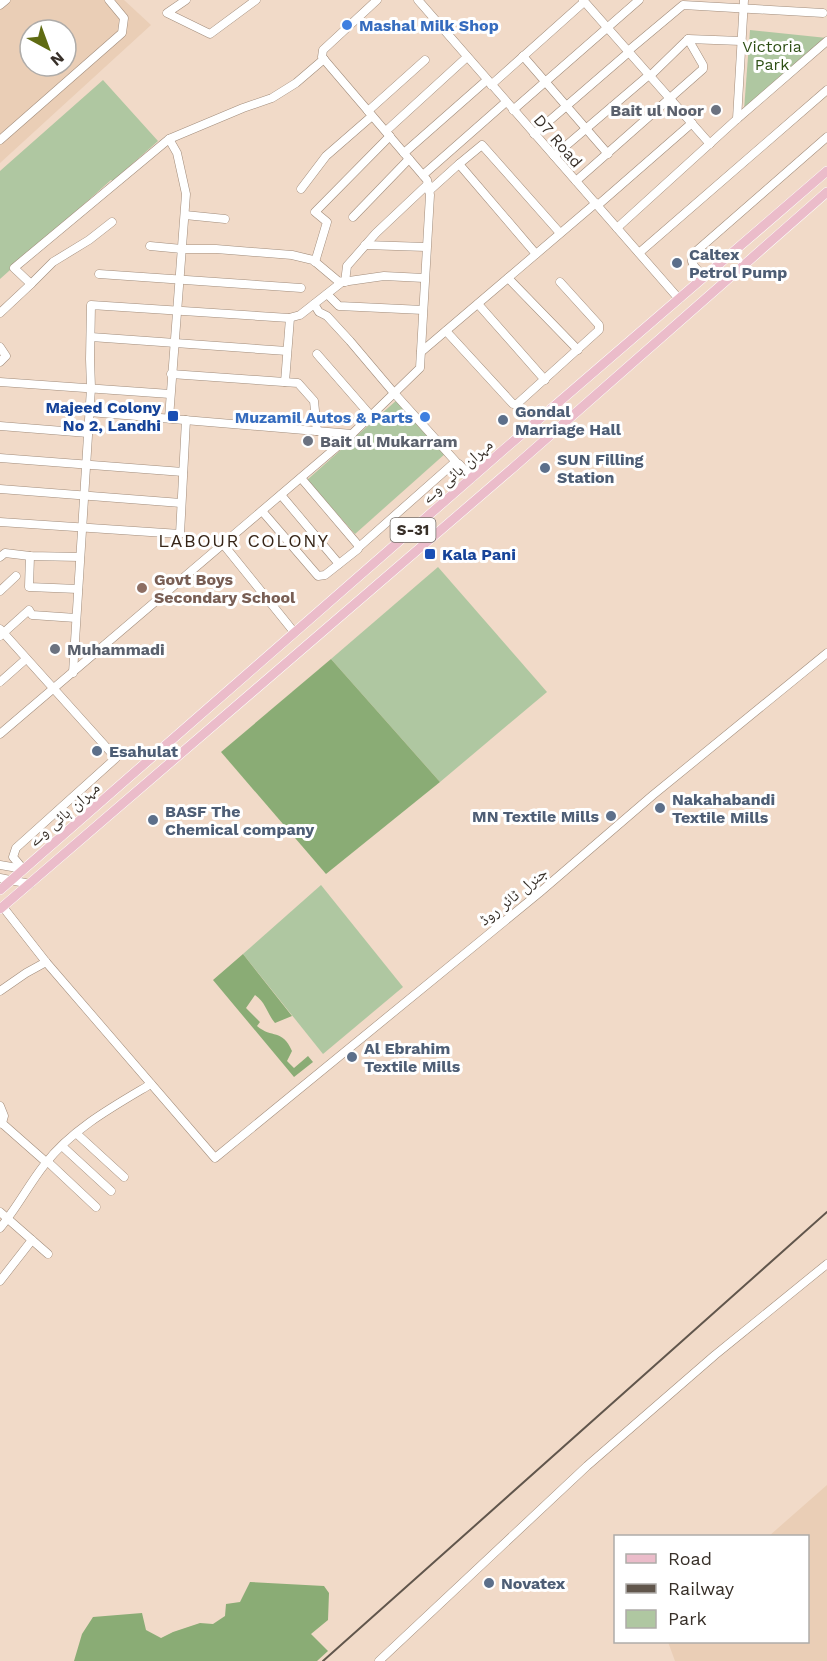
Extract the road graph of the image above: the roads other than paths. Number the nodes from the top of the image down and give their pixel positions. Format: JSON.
{"nodes":[{"id":1,"x":6,"y":0,"type":"edge"},
{"id":2,"x":109,"y":0,"type":"edge"},
{"id":3,"x":186,"y":0,"type":"edge"},
{"id":4,"x":256,"y":0,"type":"edge"},
{"id":5,"x":377,"y":0,"type":"edge"},
{"id":6,"x":418,"y":0,"type":"edge"},
{"id":7,"x":639,"y":0,"type":"edge"},
{"id":8,"x":586,"y":1,"type":"edge"},
{"id":9,"x":743,"y":4,"type":"edge"},
{"id":10,"x":0,"y":5,"type":"edge"},
{"id":11,"x":822,"y":13,"type":"dead end"},
{"id":12,"x":607,"y":28,"type":"junction"},
{"id":13,"x":688,"y":39,"type":"junction"},
{"id":14,"x":741,"y":41,"type":"junction"},
{"id":15,"x":827,"y":41,"type":"edge"},
{"id":16,"x":628,"y":52,"type":"junction"},
{"id":17,"x":523,"y":56,"type":"junction"},
{"id":18,"x":467,"y":57,"type":"junction"},
{"id":19,"x":324,"y":59,"type":"junction"},
{"id":20,"x":425,"y":60,"type":"dead end"},
{"id":21,"x":649,"y":75,"type":"junction"},
{"id":22,"x":489,"y":82,"type":"junction"},
{"id":23,"x":545,"y":82,"type":"junction"},
{"id":24,"x":827,"y":90,"type":"edge"},
{"id":25,"x":669,"y":98,"type":"junction"},
{"id":26,"x":506,"y":102,"type":"junction"},
{"id":27,"x":566,"y":106,"type":"junction"},
{"id":28,"x":513,"y":110,"type":"junction"},
{"id":29,"x":370,"y":113,"type":"junction"},
{"id":30,"x":737,"y":119,"type":"junction"},
{"id":31,"x":692,"y":123,"type":"junction"},
{"id":32,"x":586,"y":129,"type":"junction"},
{"id":33,"x":388,"y":134,"type":"junction"},
{"id":34,"x":534,"y":134,"type":"junction"},
{"id":35,"x":827,"y":137,"type":"edge"},
{"id":36,"x":169,"y":139,"type":"junction"},
{"id":37,"x":0,"y":140,"type":"edge"},
{"id":38,"x":710,"y":144,"type":"junction"},
{"id":39,"x":608,"y":154,"type":"junction"},
{"id":40,"x":407,"y":156,"type":"junction"},
{"id":41,"x":554,"y":156,"type":"junction"},
{"id":42,"x":459,"y":164,"type":"junction"},
{"id":43,"x":827,"y":171,"type":"edge"},
{"id":44,"x":423,"y":175,"type":"junction"},
{"id":45,"x":576,"y":181,"type":"junction"},
{"id":46,"x":429,"y":187,"type":"junction"},
{"id":47,"x":301,"y":189,"type":"dead end"},
{"id":48,"x":827,"y":192,"type":"edge"},
{"id":49,"x":597,"y":204,"type":"junction"},
{"id":50,"x":185,"y":215,"type":"junction"},
{"id":51,"x":353,"y":217,"type":"dead end"},
{"id":52,"x":225,"y":219,"type":"dead end"},
{"id":53,"x":112,"y":222,"type":"dead end"},
{"id":54,"x":617,"y":228,"type":"junction"},
{"id":55,"x":560,"y":233,"type":"junction"},
{"id":56,"x":365,"y":245,"type":"junction"},
{"id":57,"x":150,"y":246,"type":"dead end"},
{"id":58,"x":426,"y":247,"type":"junction"},
{"id":59,"x":182,"y":249,"type":"junction"},
{"id":60,"x":639,"y":253,"type":"junction"},
{"id":61,"x":536,"y":254,"type":"junction"},
{"id":62,"x":315,"y":262,"type":"junction"},
{"id":63,"x":99,"y":274,"type":"dead end"},
{"id":64,"x":704,"y":277,"type":"junction"},
{"id":65,"x":424,"y":278,"type":"junction"},
{"id":66,"x":508,"y":278,"type":"junction"},
{"id":67,"x":179,"y":280,"type":"junction"},
{"id":68,"x":344,"y":282,"type":"junction"},
{"id":69,"x":560,"y":282,"type":"dead end"},
{"id":70,"x":31,"y":284,"type":"junction"},
{"id":71,"x":301,"y":288,"type":"dead end"},
{"id":72,"x":327,"y":294,"type":"junction"},
{"id":73,"x":679,"y":298,"type":"junction"},
{"id":74,"x":314,"y":304,"type":"junction"},
{"id":75,"x":478,"y":304,"type":"junction"},
{"id":76,"x":423,"y":310,"type":"junction"},
{"id":77,"x":177,"y":311,"type":"junction"},
{"id":78,"x":0,"y":313,"type":"edge"},
{"id":79,"x":290,"y":318,"type":"junction"},
{"id":80,"x":446,"y":331,"type":"junction"},
{"id":81,"x":91,"y":337,"type":"junction"},
{"id":82,"x":174,"y":343,"type":"junction"},
{"id":83,"x":0,"y":346,"type":"edge"},
{"id":84,"x":578,"y":350,"type":"junction"},
{"id":85,"x":287,"y":351,"type":"junction"},
{"id":86,"x":421,"y":352,"type":"junction"},
{"id":87,"x":317,"y":354,"type":"dead end"},
{"id":88,"x":0,"y":362,"type":"edge"},
{"id":89,"x":171,"y":374,"type":"junction"},
{"id":90,"x":545,"y":380,"type":"junction"},
{"id":91,"x":0,"y":382,"type":"edge"},
{"id":92,"x":285,"y":382,"type":"junction"},
{"id":93,"x":91,"y":388,"type":"junction"},
{"id":94,"x":394,"y":393,"type":"junction"},
{"id":95,"x":170,"y":394,"type":"junction"},
{"id":96,"x":89,"y":412,"type":"junction"},
{"id":97,"x":546,"y":414,"type":"junction"},
{"id":98,"x":371,"y":416,"type":"junction"},
{"id":99,"x":169,"y":418,"type":"junction"},
{"id":100,"x":186,"y":420,"type":"junction"},
{"id":101,"x":0,"y":426,"type":"edge"},
{"id":102,"x":558,"y":428,"type":"junction"},
{"id":103,"x":317,"y":431,"type":"junction"},
{"id":104,"x":88,"y":433,"type":"junction"},
{"id":105,"x":352,"y":434,"type":"junction"},
{"id":106,"x":0,"y":458,"type":"edge"},
{"id":107,"x":457,"y":463,"type":"junction"},
{"id":108,"x":86,"y":464,"type":"junction"},
{"id":109,"x":183,"y":472,"type":"junction"},
{"id":110,"x":301,"y":478,"type":"junction"},
{"id":111,"x":472,"y":478,"type":"junction"},
{"id":112,"x":0,"y":489,"type":"edge"},
{"id":113,"x":281,"y":495,"type":"junction"},
{"id":114,"x":84,"y":496,"type":"junction"},
{"id":115,"x":181,"y":503,"type":"junction"},
{"id":116,"x":262,"y":511,"type":"junction"},
{"id":117,"x":0,"y":522,"type":"edge"},
{"id":118,"x":82,"y":528,"type":"junction"},
{"id":119,"x":223,"y":544,"type":"junction"},
{"id":120,"x":359,"y":547,"type":"junction"},
{"id":121,"x":30,"y":555,"type":"junction"},
{"id":122,"x":80,"y":556,"type":"junction"},
{"id":123,"x":0,"y":557,"type":"edge"},
{"id":124,"x":339,"y":564,"type":"junction"},
{"id":125,"x":16,"y":576,"type":"dead end"},
{"id":126,"x":78,"y":589,"type":"junction"},
{"id":127,"x":0,"y":591,"type":"edge"},
{"id":128,"x":76,"y":618,"type":"junction"},
{"id":129,"x":294,"y":632,"type":"junction"},
{"id":130,"x":1,"y":633,"type":"edge"},
{"id":131,"x":827,"y":653,"type":"edge"},
{"id":132,"x":26,"y":659,"type":"junction"},
{"id":133,"x":73,"y":673,"type":"junction"},
{"id":134,"x":0,"y":682,"type":"edge"},
{"id":135,"x":54,"y":689,"type":"junction"},
{"id":136,"x":0,"y":734,"type":"edge"},
{"id":137,"x":0,"y":865,"type":"edge"},
{"id":138,"x":24,"y":869,"type":"junction"},
{"id":139,"x":0,"y":878,"type":"edge"},
{"id":140,"x":11,"y":880,"type":"junction"},
{"id":141,"x":30,"y":884,"type":"junction"},
{"id":142,"x":0,"y":890,"type":"edge"},
{"id":143,"x":2,"y":908,"type":"edge"},
{"id":144,"x":46,"y":962,"type":"junction"},
{"id":145,"x":0,"y":991,"type":"edge"},
{"id":146,"x":151,"y":1084,"type":"junction"},
{"id":147,"x":0,"y":1106,"type":"edge"},
{"id":148,"x":1,"y":1123,"type":"edge"},
{"id":149,"x":76,"y":1134,"type":"junction"},
{"id":150,"x":62,"y":1146,"type":"junction"},
{"id":151,"x":47,"y":1162,"type":"junction"},
{"id":152,"x":124,"y":1177,"type":"dead end"},
{"id":153,"x":111,"y":1191,"type":"dead end"},
{"id":154,"x":96,"y":1207,"type":"dead end"},
{"id":155,"x":0,"y":1212,"type":"edge"},
{"id":156,"x":8,"y":1218,"type":"junction"},
{"id":157,"x":0,"y":1228,"type":"edge"},
{"id":158,"x":32,"y":1240,"type":"junction"},
{"id":159,"x":48,"y":1254,"type":"dead end"},
{"id":160,"x":827,"y":1264,"type":"edge"},
{"id":161,"x":0,"y":1281,"type":"edge"},
{"id":162,"x":379,"y":1661,"type":"edge"}],
"edges":[{"from":1,"to":10,"type":"street"},
{"from":2,"to":37,"type":"street"},
{"from":3,"to":4,"type":"street"},
{"from":5,"to":19,"type":"street"},
{"from":6,"to":18,"type":"street","name":"D7 Road"},
{"from":7,"to":12,"type":"street"},
{"from":8,"to":12,"type":"street"},
{"from":8,"to":17,"type":"street"},
{"from":9,"to":11,"type":"street"},
{"from":9,"to":14,"type":"street"},
{"from":9,"to":16,"type":"street"},
{"from":12,"to":16,"type":"street"},
{"from":12,"to":23,"type":"street"},
{"from":13,"to":14,"type":"street"},
{"from":13,"to":21,"type":"street"},
{"from":13,"to":25,"type":"street"},
{"from":14,"to":30,"type":"street"},
{"from":15,"to":30,"type":"street"},
{"from":16,"to":21,"type":"street"},
{"from":16,"to":27,"type":"street"},
{"from":17,"to":22,"type":"street"},
{"from":17,"to":23,"type":"street"},
{"from":18,"to":22,"type":"street","name":"D7 Road"},
{"from":18,"to":33,"type":"street"},
{"from":19,"to":29,"type":"street"},
{"from":19,"to":36,"type":"street"},
{"from":20,"to":29,"type":"street"},
{"from":21,"to":25,"type":"street"},
{"from":21,"to":32,"type":"street"},
{"from":22,"to":26,"type":"street","name":"D7 Road"},
{"from":22,"to":40,"type":"street"},
{"from":23,"to":27,"type":"street"},
{"from":23,"to":28,"type":"street"},
{"from":24,"to":60,"type":"street"},
{"from":25,"to":31,"type":"street"},
{"from":25,"to":39,"type":"street"},
{"from":26,"to":28,"type":"street","name":"D7 Road"},
{"from":26,"to":44,"type":"street"},
{"from":27,"to":32,"type":"street"},
{"from":27,"to":34,"type":"street"},
{"from":28,"to":34,"type":"street","name":"D7 Road"},
{"from":29,"to":33,"type":"street"},
{"from":29,"to":47,"type":"street"},
{"from":30,"to":38,"type":"street"},
{"from":31,"to":38,"type":"street"},
{"from":31,"to":49,"type":"street"},
{"from":32,"to":39,"type":"street"},
{"from":32,"to":41,"type":"street"},
{"from":33,"to":40,"type":"street"},
{"from":33,"to":62,"type":"street"},
{"from":34,"to":41,"type":"street","name":"D7 Road"},
{"from":35,"to":64,"type":"street"},
{"from":36,"to":50,"type":"street"},
{"from":36,"to":70,"type":"street"},
{"from":38,"to":54,"type":"street"},
{"from":39,"to":45,"type":"street"},
{"from":40,"to":44,"type":"street"},
{"from":40,"to":51,"type":"street"},
{"from":41,"to":45,"type":"street","name":"D7 Road"},
{"from":42,"to":46,"type":"street"},
{"from":42,"to":55,"type":"street"},
{"from":42,"to":61,"type":"street"},
{"from":43,"to":64,"type":"main road","name":"مہران ہائی وے","number":"S-31"},
{"from":44,"to":46,"type":"street"},
{"from":45,"to":49,"type":"street","name":"D7 Road"},
{"from":46,"to":56,"type":"street"},
{"from":46,"to":58,"type":"street"},
{"from":48,"to":102,"type":"main road","name":"مہران ہائی وے","number":"S-31"},
{"from":49,"to":54,"type":"street","name":"D7 Road"},
{"from":49,"to":55,"type":"street"},
{"from":50,"to":52,"type":"street"},
{"from":50,"to":59,"type":"street"},
{"from":53,"to":70,"type":"street"},
{"from":54,"to":60,"type":"street","name":"D7 Road"},
{"from":55,"to":61,"type":"street"},
{"from":56,"to":58,"type":"street"},
{"from":56,"to":68,"type":"street"},
{"from":57,"to":59,"type":"street"},
{"from":58,"to":65,"type":"street"},
{"from":59,"to":62,"type":"street"},
{"from":59,"to":67,"type":"street"},
{"from":60,"to":73,"type":"street","name":"D7 Road"},
{"from":61,"to":66,"type":"street"},
{"from":62,"to":68,"type":"street"},
{"from":63,"to":67,"type":"street"},
{"from":64,"to":73,"type":"main road","name":"مہران ہائی وے","number":"S-31"},
{"from":65,"to":68,"type":"street"},
{"from":65,"to":76,"type":"street"},
{"from":66,"to":75,"type":"street"},
{"from":66,"to":84,"type":"street"},
{"from":67,"to":71,"type":"street"},
{"from":67,"to":77,"type":"street"},
{"from":68,"to":72,"type":"street"},
{"from":69,"to":84,"type":"street"},
{"from":70,"to":78,"type":"street"},
{"from":72,"to":74,"type":"street"},
{"from":72,"to":76,"type":"street"},
{"from":73,"to":97,"type":"main road","name":"مہران ہائی وے","number":"S-31"},
{"from":74,"to":79,"type":"street"},
{"from":74,"to":94,"type":"street"},
{"from":75,"to":80,"type":"street"},
{"from":75,"to":90,"type":"street"},
{"from":76,"to":86,"type":"street"},
{"from":77,"to":79,"type":"street"},
{"from":77,"to":81,"type":"street"},
{"from":77,"to":82,"type":"street"},
{"from":79,"to":85,"type":"street"},
{"from":80,"to":86,"type":"street"},
{"from":80,"to":90,"type":"street"},
{"from":81,"to":82,"type":"street"},
{"from":81,"to":93,"type":"street"},
{"from":82,"to":85,"type":"street"},
{"from":82,"to":89,"type":"street"},
{"from":83,"to":88,"type":"street"},
{"from":84,"to":90,"type":"street"},
{"from":85,"to":92,"type":"street"},
{"from":86,"to":94,"type":"street"},
{"from":87,"to":98,"type":"street"},
{"from":89,"to":92,"type":"street"},
{"from":89,"to":95,"type":"street"},
{"from":91,"to":93,"type":"street"},
{"from":92,"to":103,"type":"street"},
{"from":93,"to":95,"type":"street"},
{"from":93,"to":96,"type":"street"},
{"from":94,"to":98,"type":"street"},
{"from":94,"to":107,"type":"street"},
{"from":95,"to":99,"type":"street"},
{"from":96,"to":99,"type":"street"},
{"from":96,"to":104,"type":"street"},
{"from":97,"to":102,"type":"main road"},
{"from":97,"to":111,"type":"main road","name":"مہران ہائی وے","number":"S-31"},
{"from":98,"to":105,"type":"street"},
{"from":99,"to":100,"type":"street"},
{"from":100,"to":103,"type":"street"},
{"from":100,"to":109,"type":"street"},
{"from":101,"to":104,"type":"street"},
{"from":102,"to":141,"type":"main road","name":"مہران ہائی وے","number":"S-31"},
{"from":103,"to":105,"type":"street"},
{"from":104,"to":108,"type":"street"},
{"from":105,"to":110,"type":"street"},
{"from":106,"to":108,"type":"street"},
{"from":107,"to":111,"type":"street"},
{"from":107,"to":120,"type":"street"},
{"from":108,"to":109,"type":"street"},
{"from":108,"to":114,"type":"street"},
{"from":109,"to":115,"type":"street"},
{"from":110,"to":113,"type":"street"},
{"from":110,"to":120,"type":"street"},
{"from":111,"to":129,"type":"main road","name":"مہران ہائی وے","number":"S-31"},
{"from":112,"to":114,"type":"street"},
{"from":113,"to":116,"type":"street"},
{"from":113,"to":124,"type":"street"},
{"from":114,"to":115,"type":"street"},
{"from":114,"to":118,"type":"street"},
{"from":115,"to":118,"type":"street"},
{"from":116,"to":119,"type":"street"},
{"from":116,"to":124,"type":"street"},
{"from":117,"to":118,"type":"street"},
{"from":118,"to":122,"type":"street"},
{"from":119,"to":129,"type":"street"},
{"from":119,"to":133,"type":"street"},
{"from":120,"to":124,"type":"street"},
{"from":121,"to":122,"type":"street"},
{"from":121,"to":123,"type":"street"},
{"from":121,"to":126,"type":"street"},
{"from":122,"to":126,"type":"street"},
{"from":125,"to":127,"type":"street"},
{"from":126,"to":128,"type":"street"},
{"from":128,"to":130,"type":"street"},
{"from":128,"to":133,"type":"street"},
{"from":129,"to":138,"type":"main road","name":"مہران ہائی وے","number":"S-31"},
{"from":130,"to":132,"type":"street"},
{"from":131,"to":146,"type":"street","name":"جنرل ٹائر روڈ"},
{"from":132,"to":134,"type":"street"},
{"from":132,"to":135,"type":"street"},
{"from":133,"to":135,"type":"street"},
{"from":135,"to":136,"type":"street"},
{"from":135,"to":138,"type":"street"},
{"from":137,"to":138,"type":"street"},
{"from":138,"to":140,"type":"main road","name":"مہران ہائی وے","number":"S-31"},
{"from":139,"to":140,"type":"street"},
{"from":140,"to":141,"type":"street"},
{"from":140,"to":142,"type":"main road","name":"مہران ہائی وے","number":"S-31"},
{"from":141,"to":143,"type":"main road","name":"مہران ہائی وے","number":"S-31"},
{"from":143,"to":144,"type":"street"},
{"from":144,"to":145,"type":"street"},
{"from":144,"to":146,"type":"street"},
{"from":146,"to":149,"type":"street"},
{"from":147,"to":148,"type":"street"},
{"from":148,"to":151,"type":"street"},
{"from":149,"to":150,"type":"street"},
{"from":149,"to":152,"type":"street"},
{"from":150,"to":151,"type":"street"},
{"from":150,"to":153,"type":"street"},
{"from":151,"to":154,"type":"street"},
{"from":151,"to":156,"type":"street"},
{"from":155,"to":156,"type":"street"},
{"from":156,"to":157,"type":"street"},
{"from":156,"to":158,"type":"street"},
{"from":158,"to":159,"type":"street"},
{"from":158,"to":161,"type":"street"},
{"from":160,"to":162,"type":"street"}]}
